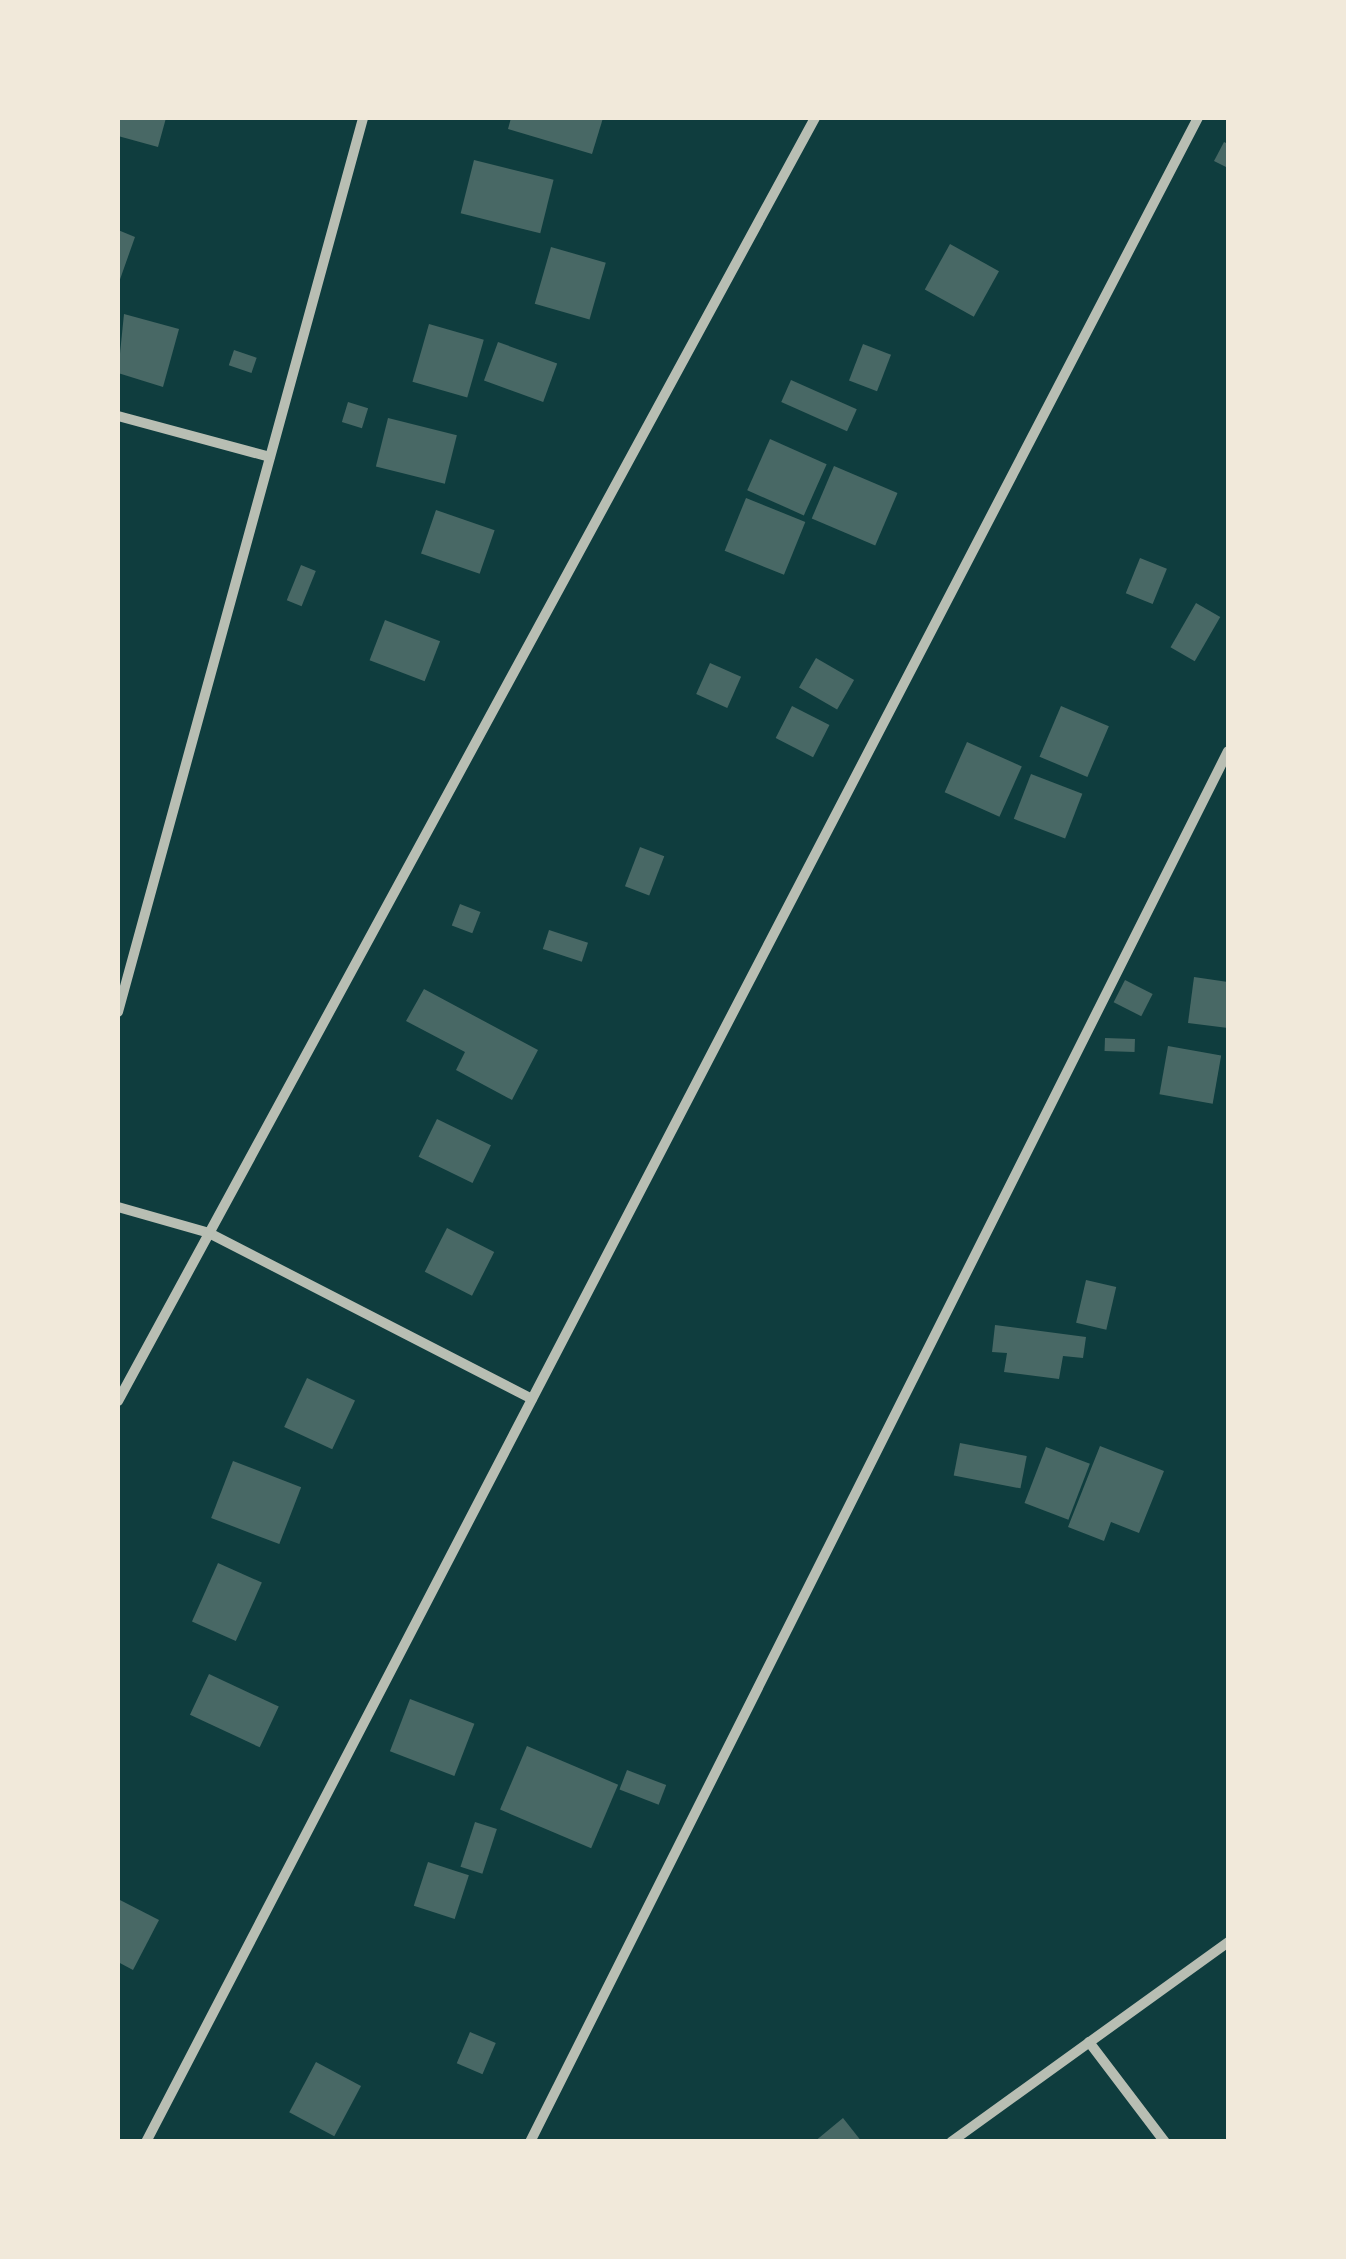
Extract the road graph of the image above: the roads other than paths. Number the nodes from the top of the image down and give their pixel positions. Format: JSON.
{"nodes":[{"id":1,"x":363,"y":118,"type":"edge"},
{"id":2,"x":815,"y":118,"type":"edge"},
{"id":3,"x":1198,"y":118,"type":"edge"},
{"id":4,"x":118,"y":416,"type":"edge"},
{"id":5,"x":270,"y":457,"type":"junction"},
{"id":6,"x":1228,"y":751,"type":"edge"},
{"id":7,"x":118,"y":1012,"type":"edge"},
{"id":8,"x":118,"y":1206,"type":"edge"},
{"id":9,"x":209,"y":1233,"type":"junction"},
{"id":10,"x":532,"y":1399,"type":"junction"},
{"id":11,"x":118,"y":1401,"type":"edge"},
{"id":12,"x":1228,"y":1942,"type":"edge"},
{"id":13,"x":1089,"y":2042,"type":"junction"},
{"id":14,"x":146,"y":2142,"type":"edge"},
{"id":15,"x":530,"y":2142,"type":"edge"},
{"id":16,"x":951,"y":2142,"type":"edge"},
{"id":17,"x":1165,"y":2142,"type":"edge"}],
"edges":[{"from":1,"to":5,"type":"street"},
{"from":2,"to":9,"type":"street"},
{"from":3,"to":10,"type":"street"},
{"from":4,"to":5,"type":"street"},
{"from":5,"to":7,"type":"street"},
{"from":6,"to":15,"type":"street"},
{"from":8,"to":9,"type":"street"},
{"from":9,"to":10,"type":"street"},
{"from":9,"to":11,"type":"street"},
{"from":10,"to":14,"type":"street"},
{"from":12,"to":13,"type":"street"},
{"from":13,"to":16,"type":"street"},
{"from":13,"to":17,"type":"street"}]}
